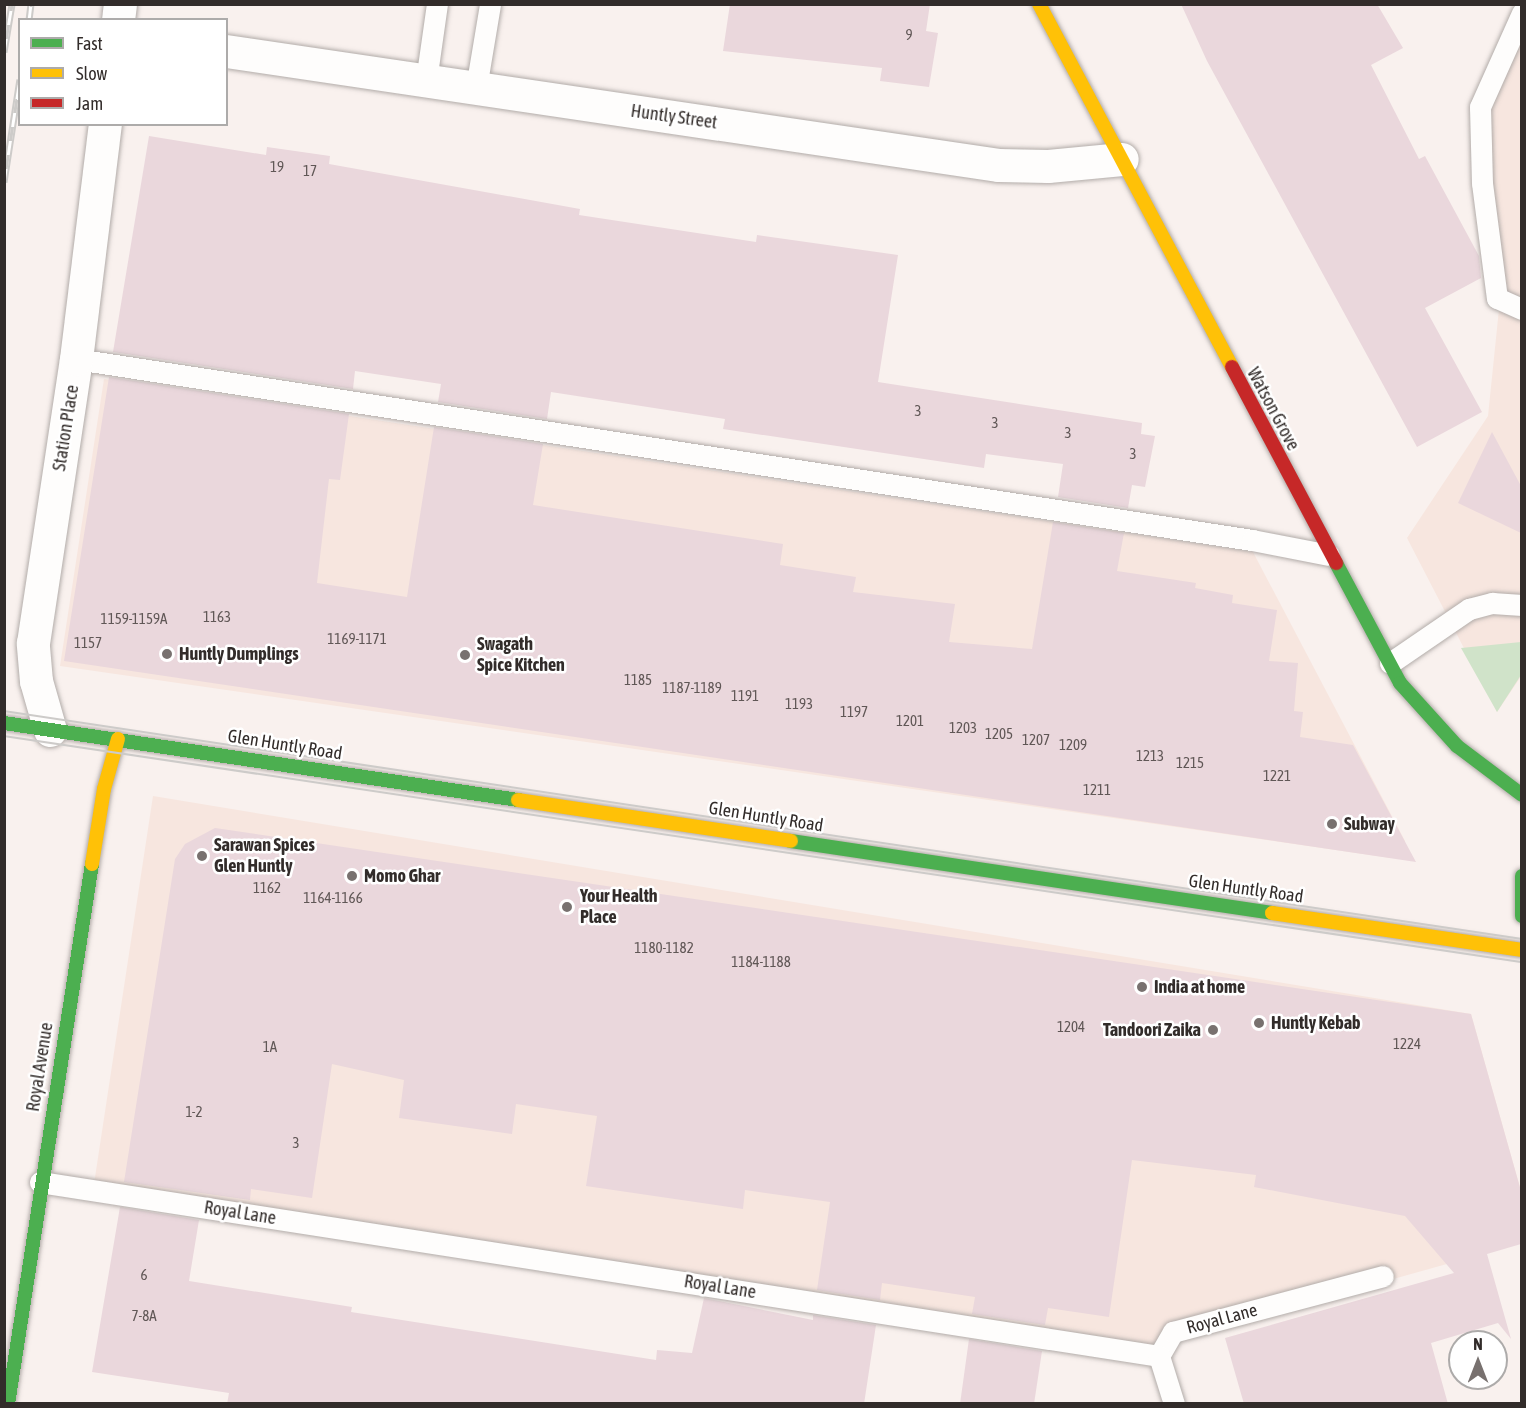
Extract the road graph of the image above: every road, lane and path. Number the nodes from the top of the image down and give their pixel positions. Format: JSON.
{"nodes":[{"id":1,"x":437,"y":4,"type":"edge"},
{"id":2,"x":490,"y":4,"type":"edge"},
{"id":3,"x":1039,"y":4,"type":"edge"},
{"id":4,"x":1521,"y":13,"type":"edge"},
{"id":5,"x":228,"y":51,"type":"edge"},
{"id":6,"x":426,"y":81,"type":"junction"},
{"id":7,"x":476,"y":88,"type":"junction"},
{"id":8,"x":105,"y":126,"type":"edge"},
{"id":9,"x":1122,"y":159,"type":"junction"},
{"id":10,"x":1521,"y":309,"type":"edge"},
{"id":11,"x":76,"y":360,"type":"junction"},
{"id":12,"x":1329,"y":555,"type":"junction"},
{"id":13,"x":1521,"y":605,"type":"edge"},
{"id":14,"x":1390,"y":663,"type":"junction"},
{"id":15,"x":4,"y":723,"type":"edge"},
{"id":16,"x":51,"y":730,"type":"junction"},
{"id":17,"x":118,"y":739,"type":"junction"},
{"id":18,"x":1521,"y":795,"type":"edge"},
{"id":19,"x":1521,"y":876,"type":"edge"},
{"id":20,"x":1521,"y":916,"type":"edge"},
{"id":21,"x":1521,"y":950,"type":"edge"},
{"id":22,"x":40,"y":1182,"type":"junction"},
{"id":23,"x":1383,"y":1276,"type":"dead end"},
{"id":24,"x":1159,"y":1356,"type":"junction"},
{"id":25,"x":8,"y":1404,"type":"edge"},
{"id":26,"x":1174,"y":1404,"type":"edge"}],
"edges":[{"from":1,"to":6,"type":"lane"},
{"from":2,"to":7,"type":"lane"},
{"from":3,"to":9,"type":"street","name":"Watson Grove"},
{"from":4,"to":10,"type":"lane"},
{"from":5,"to":6,"type":"street","name":"Huntly Street"},
{"from":6,"to":7,"type":"street","name":"Huntly Street"},
{"from":7,"to":9,"type":"street","name":"Huntly Street"},
{"from":8,"to":11,"type":"street","name":"Station Place"},
{"from":9,"to":12,"type":"street","name":"Watson Grove"},
{"from":11,"to":12,"type":"lane"},
{"from":11,"to":16,"type":"street","name":"Station Place"},
{"from":12,"to":14,"type":"street","name":"Watson Grove"},
{"from":13,"to":14,"type":"lane"},
{"from":14,"to":18,"type":"street","name":"Watson Grove"},
{"from":15,"to":16,"type":"street","name":"Glen Huntly Road"},
{"from":16,"to":17,"type":"street","name":"Glen Huntly Road"},
{"from":17,"to":21,"type":"street","name":"Glen Huntly Road"},
{"from":17,"to":22,"type":"street","name":"Royal Avenue"},
{"from":19,"to":20,"type":"street"},
{"from":22,"to":24,"type":"lane","name":"Royal Lane"},
{"from":22,"to":25,"type":"street","name":"Royal Avenue"},
{"from":23,"to":24,"type":"lane","name":"Royal Lane"},
{"from":24,"to":26,"type":"lane"}]}
